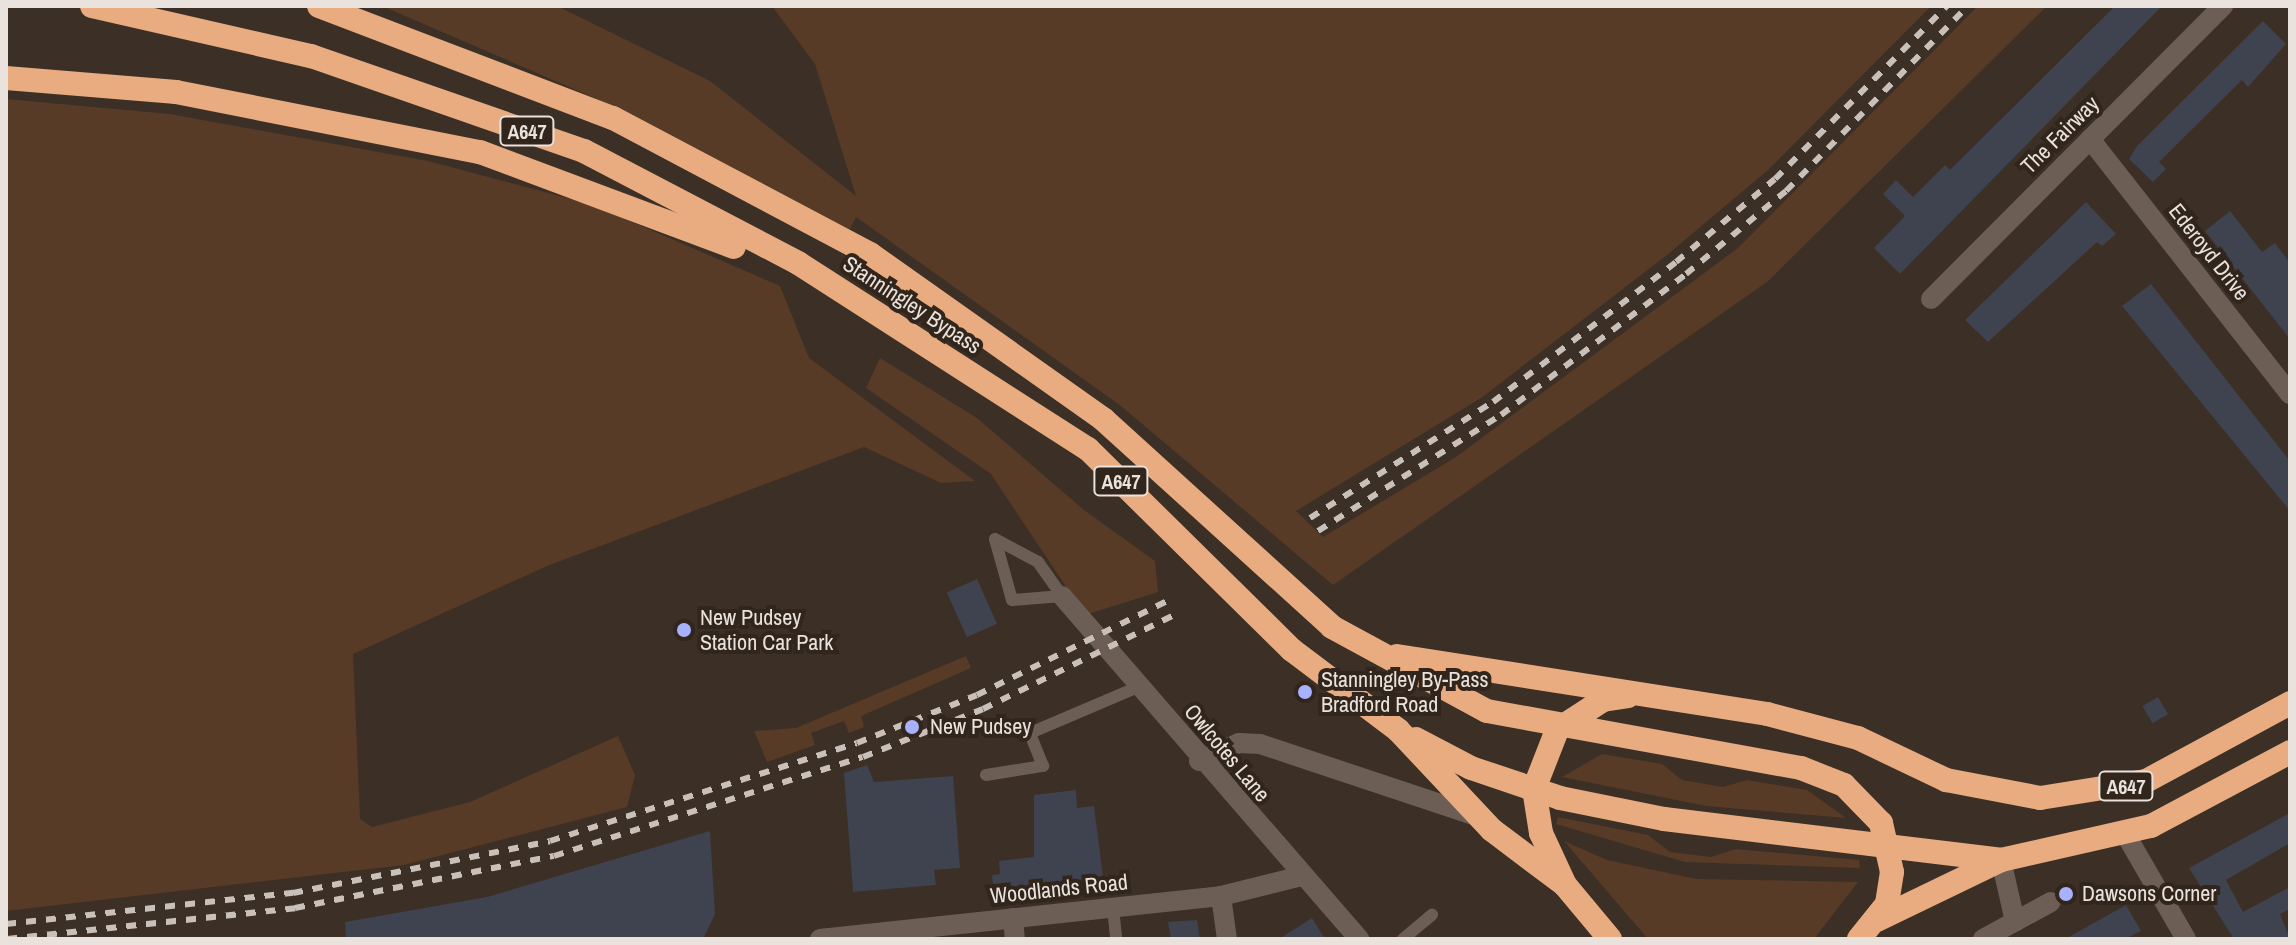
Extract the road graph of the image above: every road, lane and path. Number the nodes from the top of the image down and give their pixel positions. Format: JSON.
{"nodes":[{"id":1,"x":92,"y":6,"type":"edge"},
{"id":2,"x":319,"y":6,"type":"edge"},
{"id":3,"x":2223,"y":6,"type":"edge"},
{"id":4,"x":6,"y":78,"type":"edge"},
{"id":5,"x":2090,"y":139,"type":"junction"},
{"id":6,"x":1931,"y":299,"type":"dead end"},
{"id":7,"x":925,"y":344,"type":"junction"},
{"id":8,"x":2290,"y":394,"type":"edge"},
{"id":9,"x":1062,"y":596,"type":"junction"},
{"id":10,"x":1380,"y":654,"type":"junction"},
{"id":11,"x":1134,"y":679,"type":"junction"},
{"id":12,"x":1641,"y":694,"type":"junction"},
{"id":13,"x":2290,"y":703,"type":"edge"},
{"id":14,"x":1563,"y":725,"type":"junction"},
{"id":15,"x":1398,"y":730,"type":"junction"},
{"id":16,"x":2290,"y":752,"type":"edge"},
{"id":17,"x":1199,"y":761,"type":"junction"},
{"id":18,"x":986,"y":775,"type":"dead end"},
{"id":19,"x":1534,"y":789,"type":"junction"},
{"id":20,"x":1480,"y":817,"type":"junction"},
{"id":21,"x":2126,"y":835,"type":"junction"},
{"id":22,"x":1888,"y":843,"type":"junction"},
{"id":23,"x":2001,"y":860,"type":"junction"},
{"id":24,"x":1302,"y":876,"type":"junction"},
{"id":25,"x":1565,"y":885,"type":"junction"},
{"id":26,"x":1221,"y":896,"type":"junction"},
{"id":27,"x":2051,"y":902,"type":"dead end"},
{"id":28,"x":1113,"y":908,"type":"junction"},
{"id":29,"x":1432,"y":915,"type":"dead end"},
{"id":30,"x":1013,"y":918,"type":"junction"},
{"id":31,"x":1877,"y":920,"type":"junction"},
{"id":32,"x":2015,"y":921,"type":"junction"},
{"id":33,"x":926,"y":933,"type":"edge"},
{"id":34,"x":1353,"y":937,"type":"edge"},
{"id":35,"x":820,"y":939,"type":"edge"},
{"id":36,"x":1015,"y":939,"type":"edge"},
{"id":37,"x":1116,"y":939,"type":"edge"},
{"id":38,"x":1227,"y":939,"type":"edge"},
{"id":39,"x":1403,"y":939,"type":"edge"},
{"id":40,"x":1610,"y":939,"type":"edge"},
{"id":41,"x":1859,"y":939,"type":"edge"},
{"id":42,"x":1983,"y":939,"type":"edge"},
{"id":43,"x":2186,"y":939,"type":"edge"}],
"edges":[{"from":1,"to":7,"type":"highway","name":"Stanningley Bypass","number":"A647"},
{"from":2,"to":10,"type":"highway","name":"Stanningley Bypass","number":"A647"},
{"from":3,"to":5,"type":"street","name":"The Fairway"},
{"from":4,"to":7,"type":"highway"},
{"from":5,"to":6,"type":"street","name":"The Fairway"},
{"from":5,"to":8,"type":"street","name":"Ederoyd Drive"},
{"from":7,"to":15,"type":"highway","name":"Stanningley Bypass","number":"A647"},
{"from":9,"to":9,"type":"lane"},
{"from":9,"to":11,"type":"street","name":"Owlcotes Lane"},
{"from":10,"to":12,"type":"highway","number":"A647"},
{"from":10,"to":14,"type":"highway","name":"Stanningley Bypass"},
{"from":11,"to":17,"type":"street","name":"Owlcotes Lane"},
{"from":11,"to":18,"type":"lane"},
{"from":12,"to":13,"type":"highway","number":"A647"},
{"from":12,"to":14,"type":"highway"},
{"from":14,"to":19,"type":"highway"},
{"from":14,"to":22,"type":"highway","name":"Stanningley Bypass"},
{"from":15,"to":19,"type":"highway","number":"A647"},
{"from":15,"to":20,"type":"highway","name":"Stanningley Bypass","number":"A647"},
{"from":16,"to":21,"type":"highway","number":"A647"},
{"from":17,"to":20,"type":"street"},
{"from":17,"to":24,"type":"street","name":"Owlcotes Lane"},
{"from":19,"to":22,"type":"highway","number":"A647"},
{"from":19,"to":25,"type":"highway"},
{"from":20,"to":25,"type":"highway","name":"Stanningley Bypass","number":"A647"},
{"from":21,"to":23,"type":"highway","number":"A647"},
{"from":21,"to":43,"type":"street"},
{"from":22,"to":23,"type":"highway","number":"A647"},
{"from":22,"to":31,"type":"highway"},
{"from":23,"to":31,"type":"highway"},
{"from":23,"to":32,"type":"street"},
{"from":24,"to":26,"type":"street","name":"Woodlands Road"},
{"from":24,"to":34,"type":"street","name":"Owlcotes Lane"},
{"from":25,"to":40,"type":"highway"},
{"from":26,"to":28,"type":"street","name":"Woodlands Road"},
{"from":26,"to":38,"type":"street"},
{"from":27,"to":32,"type":"street"},
{"from":28,"to":30,"type":"street","name":"Woodlands Road"},
{"from":28,"to":37,"type":"lane"},
{"from":29,"to":39,"type":"lane"},
{"from":30,"to":33,"type":"street","name":"Woodlands Road"},
{"from":30,"to":36,"type":"street"},
{"from":31,"to":41,"type":"highway"},
{"from":32,"to":42,"type":"street"},
{"from":33,"to":35,"type":"street","name":"Woodlands Road"}]}
